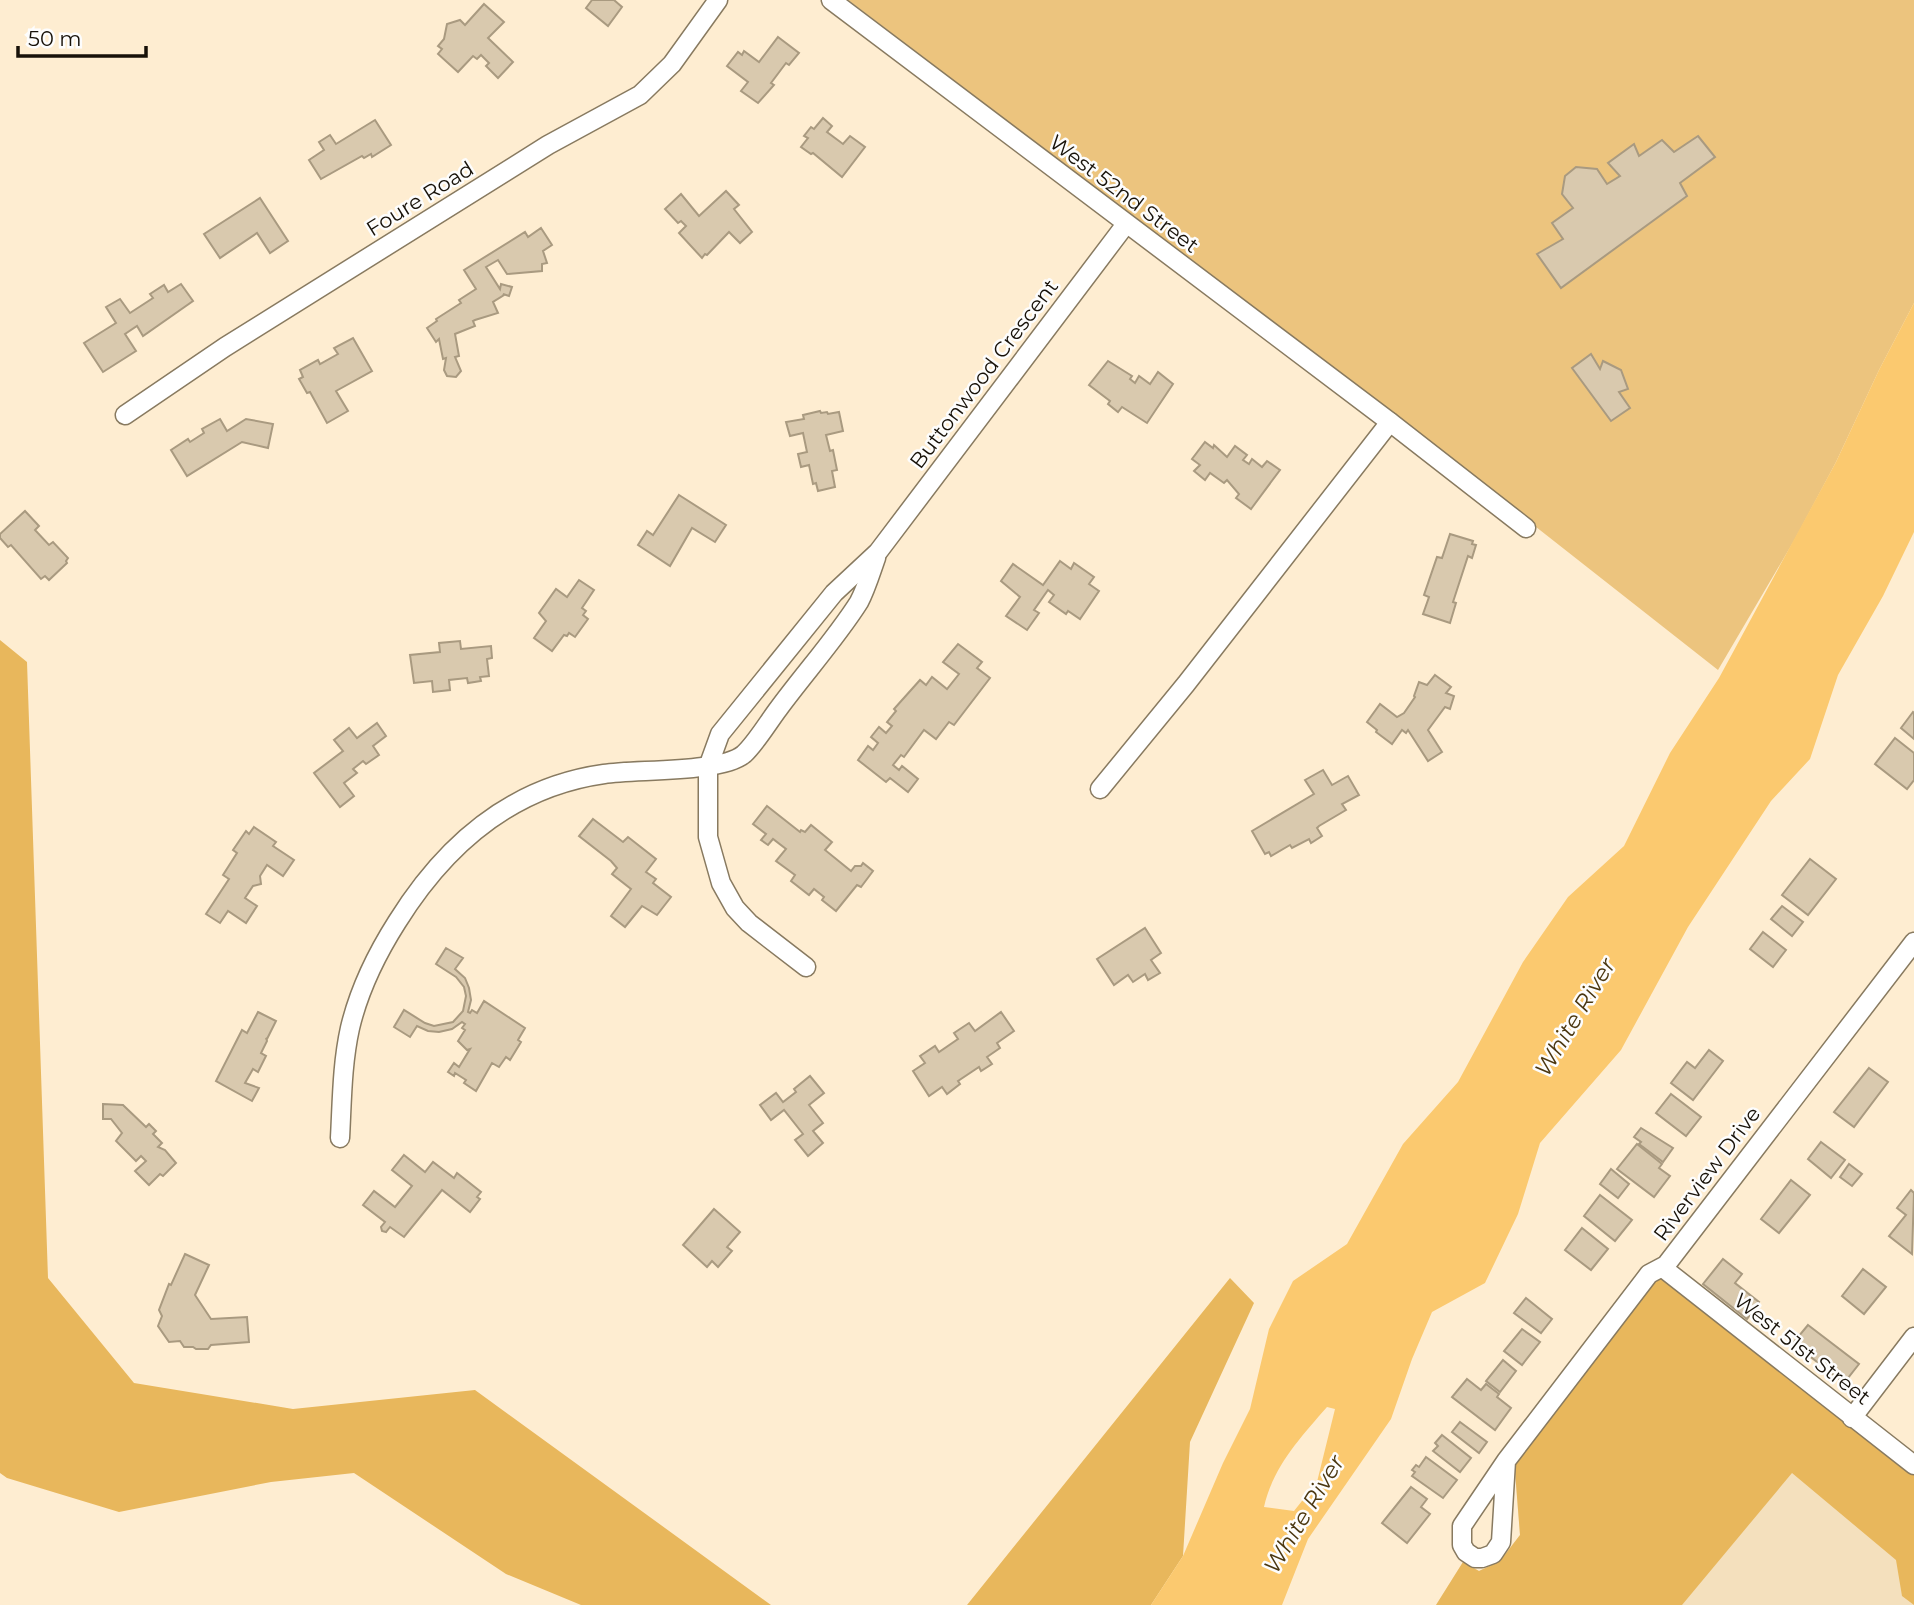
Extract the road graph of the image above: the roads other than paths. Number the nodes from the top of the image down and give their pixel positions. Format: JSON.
{"nodes":[{"id":1,"x":718,"y":0,"type":"edge"},
{"id":2,"x":831,"y":0,"type":"edge"},
{"id":3,"x":1126,"y":224,"type":"junction"},
{"id":4,"x":125,"y":415,"type":"dead end"},
{"id":5,"x":1390,"y":422,"type":"junction"},
{"id":6,"x":1526,"y":528,"type":"dead end"},
{"id":7,"x":878,"y":552,"type":"junction"},
{"id":8,"x":708,"y":767,"type":"junction"},
{"id":9,"x":1100,"y":789,"type":"dead end"},
{"id":10,"x":1914,"y":942,"type":"edge"},
{"id":11,"x":806,"y":967,"type":"dead end"},
{"id":12,"x":340,"y":1138,"type":"dead end"},
{"id":13,"x":1662,"y":1268,"type":"junction"},
{"id":14,"x":1914,"y":1337,"type":"edge"},
{"id":15,"x":1852,"y":1418,"type":"junction"},
{"id":16,"x":1506,"y":1461,"type":"junction"},
{"id":17,"x":1914,"y":1465,"type":"edge"}],
"edges":[{"from":1,"to":4,"type":"street","name":"Foure Road"},
{"from":2,"to":3,"type":"street","name":"West 52nd Street"},
{"from":3,"to":5,"type":"street","name":"West 52nd Street"},
{"from":3,"to":7,"type":"street","name":"Buttonwood Crescent"},
{"from":5,"to":6,"type":"street","name":"West 52nd Street"},
{"from":5,"to":9,"type":"street"},
{"from":7,"to":8,"type":"street"},
{"from":7,"to":8,"type":"street"},
{"from":8,"to":11,"type":"street"},
{"from":8,"to":12,"type":"street"},
{"from":10,"to":13,"type":"street","name":"Riverview Drive"},
{"from":13,"to":15,"type":"street","name":"West 51st Street"},
{"from":13,"to":16,"type":"street","name":"Riverview Drive"},
{"from":14,"to":15,"type":"street"},
{"from":15,"to":17,"type":"street","name":"West 51st Street"},
{"from":16,"to":16,"type":"street","name":"Riverview Drive"}]}
